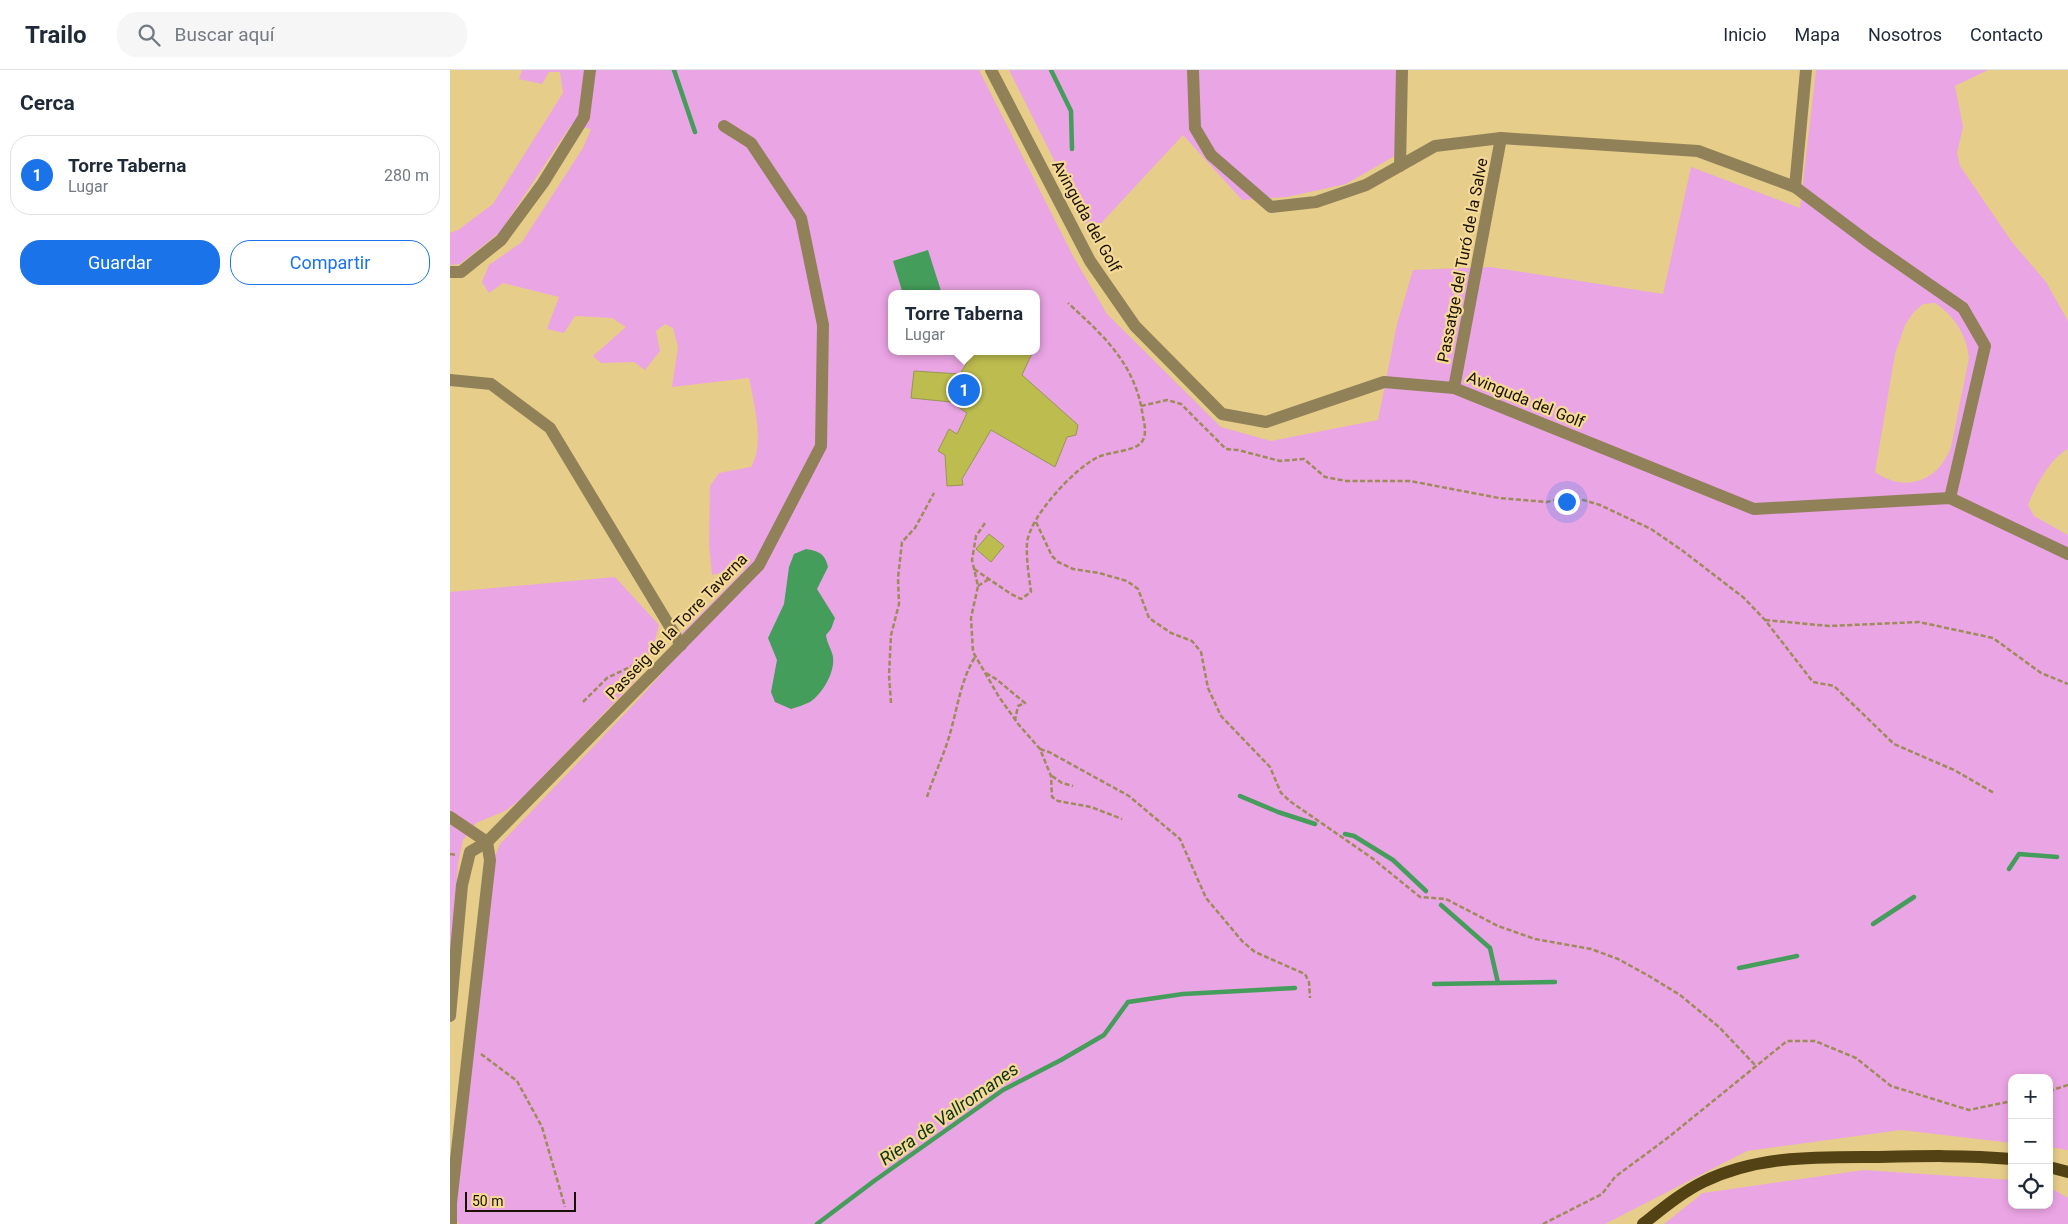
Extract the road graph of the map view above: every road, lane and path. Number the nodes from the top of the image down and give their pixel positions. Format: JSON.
{"nodes":[{"id":1,"x":590,"y":70,"type":"edge"},
{"id":2,"x":991,"y":70,"type":"edge"},
{"id":3,"x":1193,"y":70,"type":"edge"},
{"id":4,"x":1402,"y":70,"type":"edge"},
{"id":5,"x":1806,"y":70,"type":"edge"},
{"id":6,"x":724,"y":126,"type":"dead end"},
{"id":7,"x":1501,"y":138,"type":"junction"},
{"id":8,"x":1400,"y":166,"type":"junction"},
{"id":9,"x":1795,"y":187,"type":"junction"},
{"id":10,"x":450,"y":272,"type":"edge"},
{"id":11,"x":1068,"y":303,"type":"dead end"},
{"id":12,"x":450,"y":380,"type":"edge"},
{"id":13,"x":1454,"y":388,"type":"junction"},
{"id":14,"x":1141,"y":406,"type":"junction"},
{"id":15,"x":934,"y":493,"type":"dead end"},
{"id":16,"x":1950,"y":498,"type":"junction"},
{"id":17,"x":1036,"y":522,"type":"junction"},
{"id":18,"x":985,"y":523,"type":"dead end"},
{"id":19,"x":2068,"y":554,"type":"edge"},
{"id":20,"x":974,"y":569,"type":"junction"},
{"id":21,"x":989,"y":579,"type":"junction"},
{"id":22,"x":978,"y":586,"type":"junction"},
{"id":23,"x":1765,"y":620,"type":"junction"},
{"id":24,"x":681,"y":646,"type":"junction"},
{"id":25,"x":976,"y":656,"type":"junction"},
{"id":26,"x":984,"y":672,"type":"junction"},
{"id":27,"x":652,"y":676,"type":"junction"},
{"id":28,"x":2068,"y":684,"type":"edge"},
{"id":29,"x":583,"y":702,"type":"dead end"},
{"id":30,"x":892,"y":703,"type":"dead end"},
{"id":31,"x":1015,"y":720,"type":"junction"},
{"id":32,"x":1040,"y":749,"type":"junction"},
{"id":33,"x":1051,"y":776,"type":"junction"},
{"id":34,"x":1073,"y":786,"type":"dead end"},
{"id":35,"x":1994,"y":793,"type":"dead end"},
{"id":36,"x":927,"y":797,"type":"dead end"},
{"id":37,"x":450,"y":817,"type":"edge"},
{"id":38,"x":1122,"y":819,"type":"dead end"},
{"id":39,"x":487,"y":842,"type":"junction"},
{"id":40,"x":1310,"y":998,"type":"dead end"},
{"id":41,"x":450,"y":1016,"type":"edge"},
{"id":42,"x":468,"y":1052,"type":"junction"},
{"id":43,"x":1756,"y":1066,"type":"junction"},
{"id":44,"x":2068,"y":1086,"type":"edge"},
{"id":45,"x":2053,"y":1090,"type":"edge"},
{"id":46,"x":2008,"y":1102,"type":"edge"},
{"id":47,"x":2008,"y":1160,"type":"edge"},
{"id":48,"x":2053,"y":1168,"type":"edge"},
{"id":49,"x":2068,"y":1172,"type":"edge"},
{"id":50,"x":565,"y":1208,"type":"dead end"},
{"id":51,"x":452,"y":1224,"type":"edge"},
{"id":52,"x":1544,"y":1224,"type":"edge"},
{"id":53,"x":1643,"y":1224,"type":"edge"}],
"edges":[{"from":1,"to":10,"type":"street"},
{"from":2,"to":13,"type":"street","name":"Avinguda del Golf"},
{"from":3,"to":8,"type":"street"},
{"from":4,"to":8,"type":"street"},
{"from":5,"to":9,"type":"street"},
{"from":6,"to":24,"type":"street","name":"Passeig de la Torre Taverna"},
{"from":7,"to":8,"type":"street"},
{"from":7,"to":9,"type":"street"},
{"from":7,"to":13,"type":"street","name":"Passatge del Turó de la Salve"},
{"from":9,"to":16,"type":"street"},
{"from":11,"to":14,"type":"path"},
{"from":12,"to":24,"type":"street"},
{"from":13,"to":16,"type":"street","name":"Avinguda del Golf"},
{"from":14,"to":17,"type":"path"},
{"from":14,"to":23,"type":"path"},
{"from":15,"to":30,"type":"path"},
{"from":16,"to":19,"type":"street","name":"Avinguda del Golf"},
{"from":17,"to":21,"type":"path"},
{"from":17,"to":43,"type":"path"},
{"from":18,"to":20,"type":"path"},
{"from":20,"to":21,"type":"path"},
{"from":20,"to":22,"type":"path"},
{"from":21,"to":22,"type":"path"},
{"from":22,"to":25,"type":"path"},
{"from":23,"to":28,"type":"path"},
{"from":23,"to":35,"type":"path"},
{"from":24,"to":27,"type":"street","name":"Passeig de la Torre Taverna"},
{"from":25,"to":26,"type":"path"},
{"from":25,"to":36,"type":"path"},
{"from":26,"to":31,"type":"path"},
{"from":26,"to":31,"type":"path"},
{"from":27,"to":29,"type":"path"},
{"from":27,"to":39,"type":"street","name":"Passeig de la Torre Taverna"},
{"from":31,"to":32,"type":"path"},
{"from":32,"to":33,"type":"path"},
{"from":32,"to":40,"type":"path"},
{"from":33,"to":34,"type":"path"},
{"from":33,"to":38,"type":"path"},
{"from":37,"to":39,"type":"street"},
{"from":39,"to":41,"type":"street","name":"Passeig de la Torre Taverna"},
{"from":39,"to":42,"type":"street"},
{"from":42,"to":50,"type":"path"},
{"from":42,"to":51,"type":"street"},
{"from":43,"to":46,"type":"path"},
{"from":43,"to":52,"type":"path"},
{"from":44,"to":45,"type":"path"},
{"from":47,"to":53,"type":"main road"},
{"from":48,"to":49,"type":"main road"}]}
